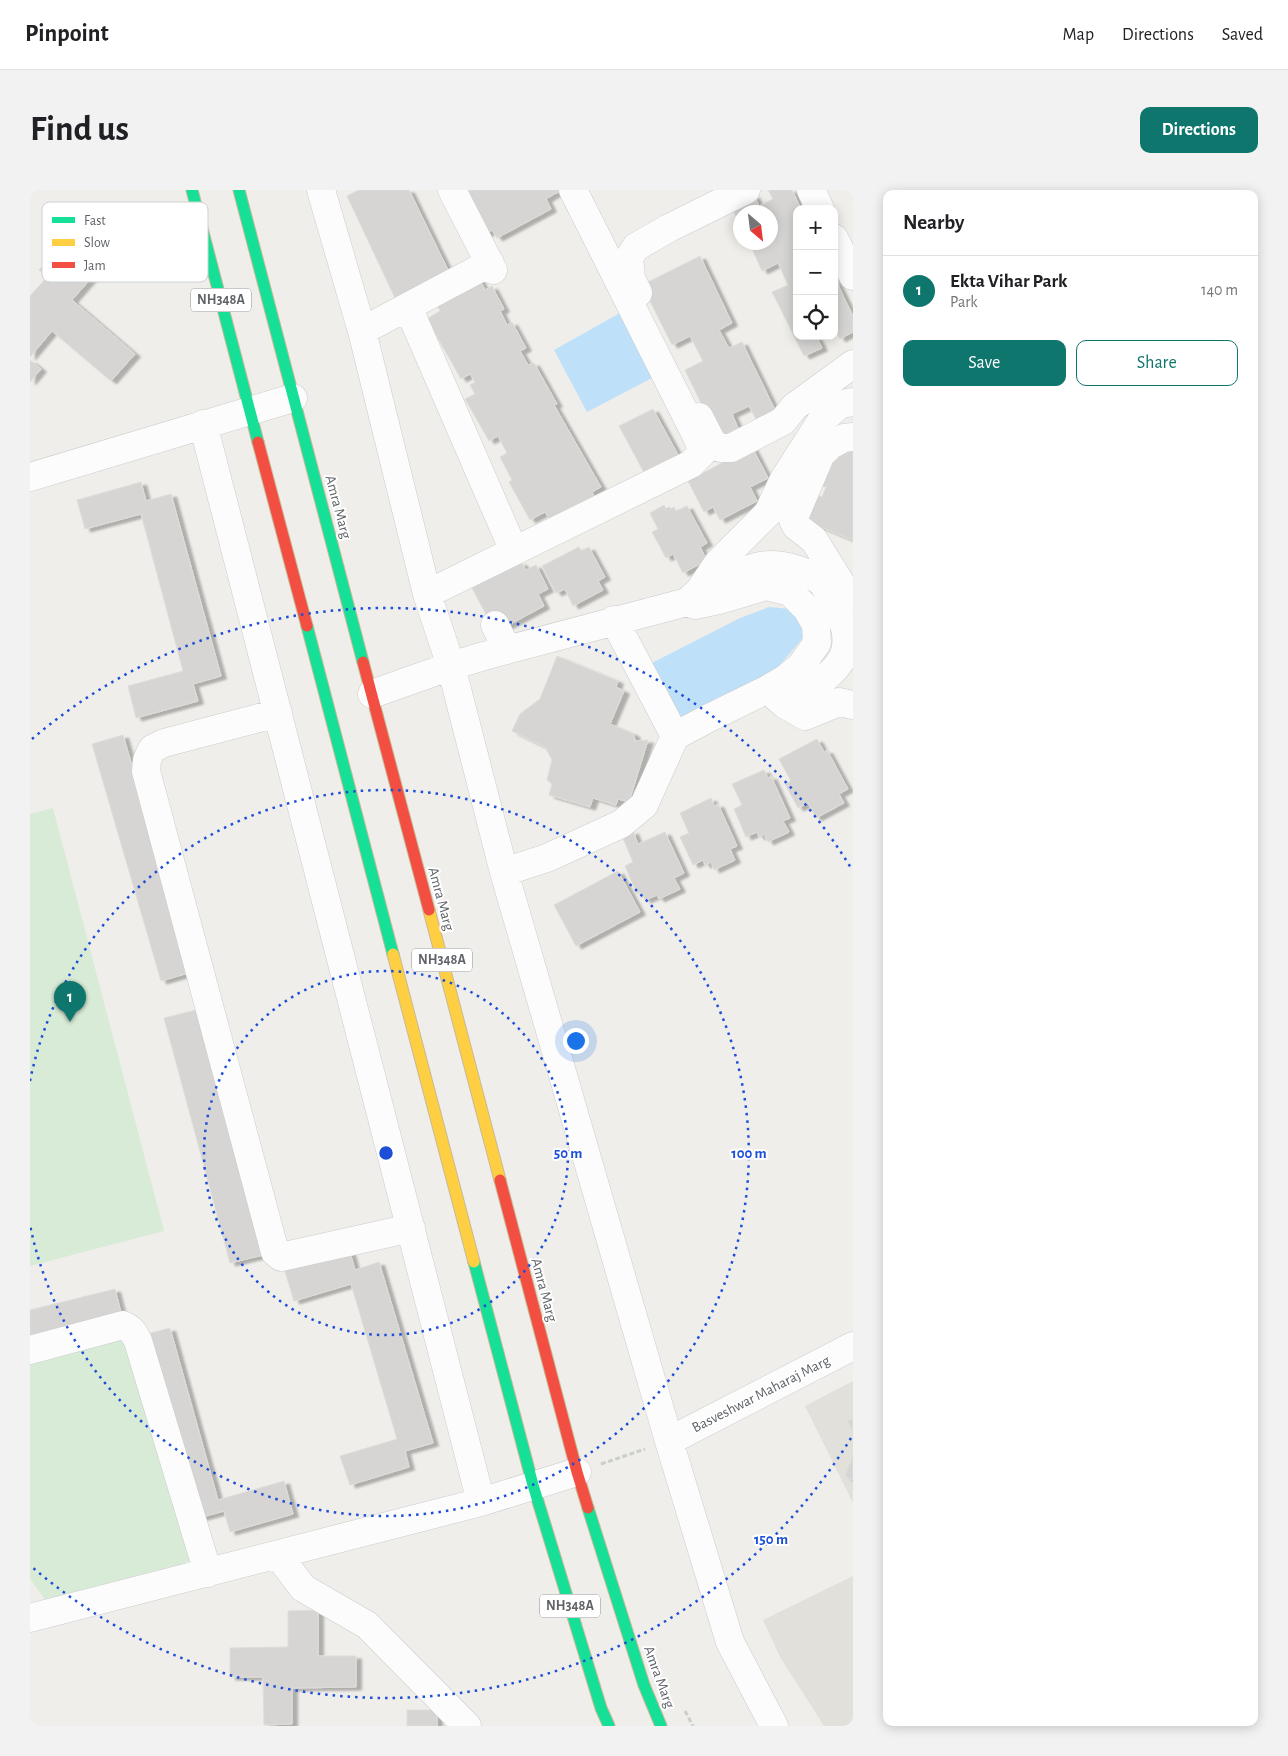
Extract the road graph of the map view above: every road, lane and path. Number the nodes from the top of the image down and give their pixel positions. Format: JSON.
{"nodes":[{"id":1,"x":321,"y":190,"type":"edge"},
{"id":2,"x":452,"y":190,"type":"edge"},
{"id":3,"x":574,"y":190,"type":"edge"},
{"id":4,"x":746,"y":190,"type":"edge"},
{"id":5,"x":811,"y":190,"type":"edge"},
{"id":6,"x":242,"y":192,"type":"edge"},
{"id":7,"x":818,"y":205,"type":"edge"},
{"id":8,"x":838,"y":246,"type":"edge"},
{"id":9,"x":208,"y":250,"type":"edge"},
{"id":10,"x":853,"y":276,"type":"edge"},
{"id":11,"x":408,"y":307,"type":"junction"},
{"id":12,"x":362,"y":331,"type":"junction"},
{"id":13,"x":853,"y":364,"type":"edge"},
{"id":14,"x":293,"y":398,"type":"junction"},
{"id":15,"x":853,"y":402,"type":"edge"},
{"id":16,"x":251,"y":410,"type":"junction"},
{"id":17,"x":203,"y":424,"type":"junction"},
{"id":18,"x":853,"y":437,"type":"edge"},
{"id":19,"x":30,"y":477,"type":"edge"},
{"id":20,"x":514,"y":551,"type":"junction"},
{"id":21,"x":427,"y":594,"type":"junction"},
{"id":22,"x":693,"y":596,"type":"junction"},
{"id":23,"x":847,"y":599,"type":"edge"},
{"id":24,"x":614,"y":620,"type":"junction"},
{"id":25,"x":495,"y":625,"type":"dead end"},
{"id":26,"x":507,"y":650,"type":"junction"},
{"id":27,"x":451,"y":666,"type":"junction"},
{"id":28,"x":372,"y":694,"type":"junction"},
{"id":29,"x":776,"y":697,"type":"junction"},
{"id":30,"x":853,"y":705,"type":"edge"},
{"id":31,"x":278,"y":713,"type":"junction"},
{"id":32,"x":675,"y":736,"type":"junction"},
{"id":33,"x":504,"y":872,"type":"junction"},
{"id":34,"x":411,"y":1228,"type":"junction"},
{"id":35,"x":853,"y":1346,"type":"edge"},
{"id":36,"x":30,"y":1350,"type":"edge"},
{"id":37,"x":669,"y":1441,"type":"junction"},
{"id":38,"x":577,"y":1472,"type":"junction"},
{"id":39,"x":533,"y":1485,"type":"junction"},
{"id":40,"x":481,"y":1502,"type":"junction"},
{"id":41,"x":278,"y":1555,"type":"junction"},
{"id":42,"x":208,"y":1573,"type":"junction"},
{"id":43,"x":34,"y":1611,"type":"edge"},
{"id":44,"x":467,"y":1726,"type":"edge"},
{"id":45,"x":609,"y":1726,"type":"edge"},
{"id":46,"x":661,"y":1726,"type":"edge"},
{"id":47,"x":774,"y":1726,"type":"edge"}],
"edges":[{"from":1,"to":12,"type":"street"},
{"from":2,"to":11,"type":"street"},
{"from":3,"to":20,"type":"street"},
{"from":4,"to":13,"type":"street"},
{"from":5,"to":7,"type":"street"},
{"from":6,"to":14,"type":"highway","name":"Amra Marg","number":"NH348A"},
{"from":8,"to":10,"type":"street"},
{"from":9,"to":16,"type":"highway","number":"NH348A"},
{"from":11,"to":12,"type":"street"},
{"from":11,"to":20,"type":"street"},
{"from":12,"to":21,"type":"street"},
{"from":14,"to":16,"type":"street"},
{"from":14,"to":28,"type":"highway","name":"Amra Marg","number":"NH348A"},
{"from":15,"to":22,"type":"street"},
{"from":16,"to":17,"type":"street"},
{"from":16,"to":39,"type":"highway","number":"NH348A"},
{"from":17,"to":19,"type":"street"},
{"from":17,"to":31,"type":"street"},
{"from":18,"to":23,"type":"street"},
{"from":20,"to":21,"type":"street"},
{"from":21,"to":27,"type":"street"},
{"from":22,"to":23,"type":"street"},
{"from":22,"to":24,"type":"street"},
{"from":22,"to":29,"type":"street"},
{"from":23,"to":29,"type":"street"},
{"from":24,"to":26,"type":"street"},
{"from":24,"to":32,"type":"street"},
{"from":25,"to":26,"type":"street"},
{"from":26,"to":27,"type":"street"},
{"from":27,"to":28,"type":"street"},
{"from":27,"to":33,"type":"street"},
{"from":28,"to":38,"type":"highway","name":"Amra Marg","number":"NH348A"},
{"from":29,"to":30,"type":"street"},
{"from":29,"to":32,"type":"street"},
{"from":31,"to":34,"type":"street"},
{"from":31,"to":34,"type":"street"},
{"from":32,"to":33,"type":"street"},
{"from":33,"to":37,"type":"street"},
{"from":34,"to":40,"type":"street"},
{"from":35,"to":37,"type":"street","name":"Basveshwar Maharaj Marg"},
{"from":36,"to":42,"type":"street"},
{"from":37,"to":38,"type":"path"},
{"from":37,"to":47,"type":"street"},
{"from":38,"to":39,"type":"street"},
{"from":38,"to":46,"type":"highway","name":"Amra Marg","number":"NH348A"},
{"from":39,"to":40,"type":"street"},
{"from":39,"to":45,"type":"highway","number":"NH348A"},
{"from":40,"to":41,"type":"street"},
{"from":41,"to":42,"type":"street"},
{"from":41,"to":44,"type":"street"},
{"from":42,"to":43,"type":"street"}]}
